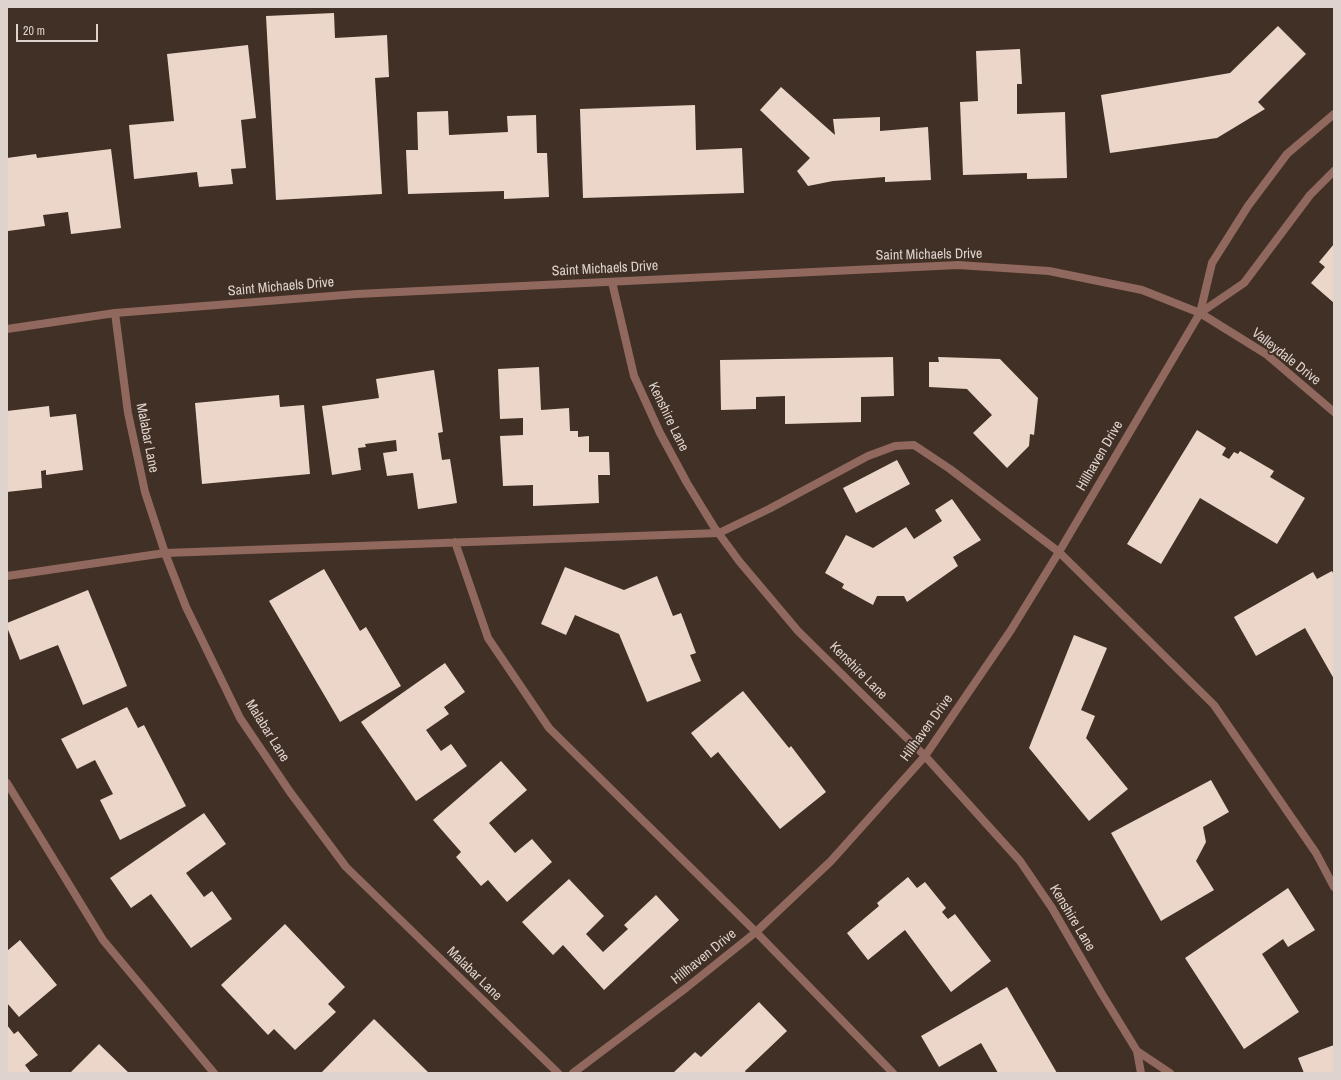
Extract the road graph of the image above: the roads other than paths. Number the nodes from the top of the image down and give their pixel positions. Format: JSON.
{"nodes":[{"id":1,"x":1334,"y":114,"type":"edge"},
{"id":2,"x":1334,"y":171,"type":"edge"},
{"id":3,"x":612,"y":282,"type":"junction"},
{"id":4,"x":114,"y":313,"type":"junction"},
{"id":5,"x":1200,"y":313,"type":"junction"},
{"id":6,"x":7,"y":329,"type":"edge"},
{"id":7,"x":1334,"y":412,"type":"edge"},
{"id":8,"x":719,"y":533,"type":"junction"},
{"id":9,"x":455,"y":542,"type":"junction"},
{"id":10,"x":1059,"y":552,"type":"junction"},
{"id":11,"x":165,"y":553,"type":"junction"},
{"id":12,"x":7,"y":576,"type":"edge"},
{"id":13,"x":925,"y":756,"type":"junction"},
{"id":14,"x":7,"y":783,"type":"edge"},
{"id":15,"x":1334,"y":887,"type":"edge"},
{"id":16,"x":756,"y":932,"type":"junction"},
{"id":17,"x":1137,"y":1051,"type":"junction"},
{"id":18,"x":214,"y":1073,"type":"edge"},
{"id":19,"x":558,"y":1073,"type":"edge"},
{"id":20,"x":573,"y":1073,"type":"edge"},
{"id":21,"x":893,"y":1073,"type":"edge"},
{"id":22,"x":1140,"y":1073,"type":"edge"},
{"id":23,"x":1170,"y":1073,"type":"edge"}],
"edges":[{"from":1,"to":5,"type":"street","name":"Hillhaven Drive"},
{"from":2,"to":5,"type":"street","name":"Hillhaven Drive"},
{"from":3,"to":4,"type":"street","name":"Saint Michaels Drive"},
{"from":3,"to":5,"type":"street","name":"Saint Michaels Drive"},
{"from":3,"to":8,"type":"street","name":"Kenshire Lane"},
{"from":4,"to":6,"type":"street","name":"Saint Michaels Drive"},
{"from":4,"to":11,"type":"street","name":"Malabar Lane"},
{"from":5,"to":7,"type":"street","name":"Valleydale Drive"},
{"from":5,"to":10,"type":"street","name":"Hillhaven Drive"},
{"from":8,"to":9,"type":"street"},
{"from":8,"to":10,"type":"street"},
{"from":8,"to":13,"type":"street","name":"Kenshire Lane"},
{"from":9,"to":11,"type":"street"},
{"from":9,"to":16,"type":"street"},
{"from":10,"to":13,"type":"street","name":"Hillhaven Drive"},
{"from":10,"to":15,"type":"street"},
{"from":11,"to":12,"type":"street"},
{"from":11,"to":19,"type":"street","name":"Malabar Lane"},
{"from":13,"to":16,"type":"street","name":"Hillhaven Drive"},
{"from":13,"to":17,"type":"street","name":"Kenshire Lane"},
{"from":14,"to":18,"type":"street"},
{"from":16,"to":20,"type":"street","name":"Hillhaven Drive"},
{"from":16,"to":21,"type":"street"},
{"from":17,"to":22,"type":"street","name":"Kenshire Lane"},
{"from":17,"to":23,"type":"street","name":"Kenshire Lane"}]}
